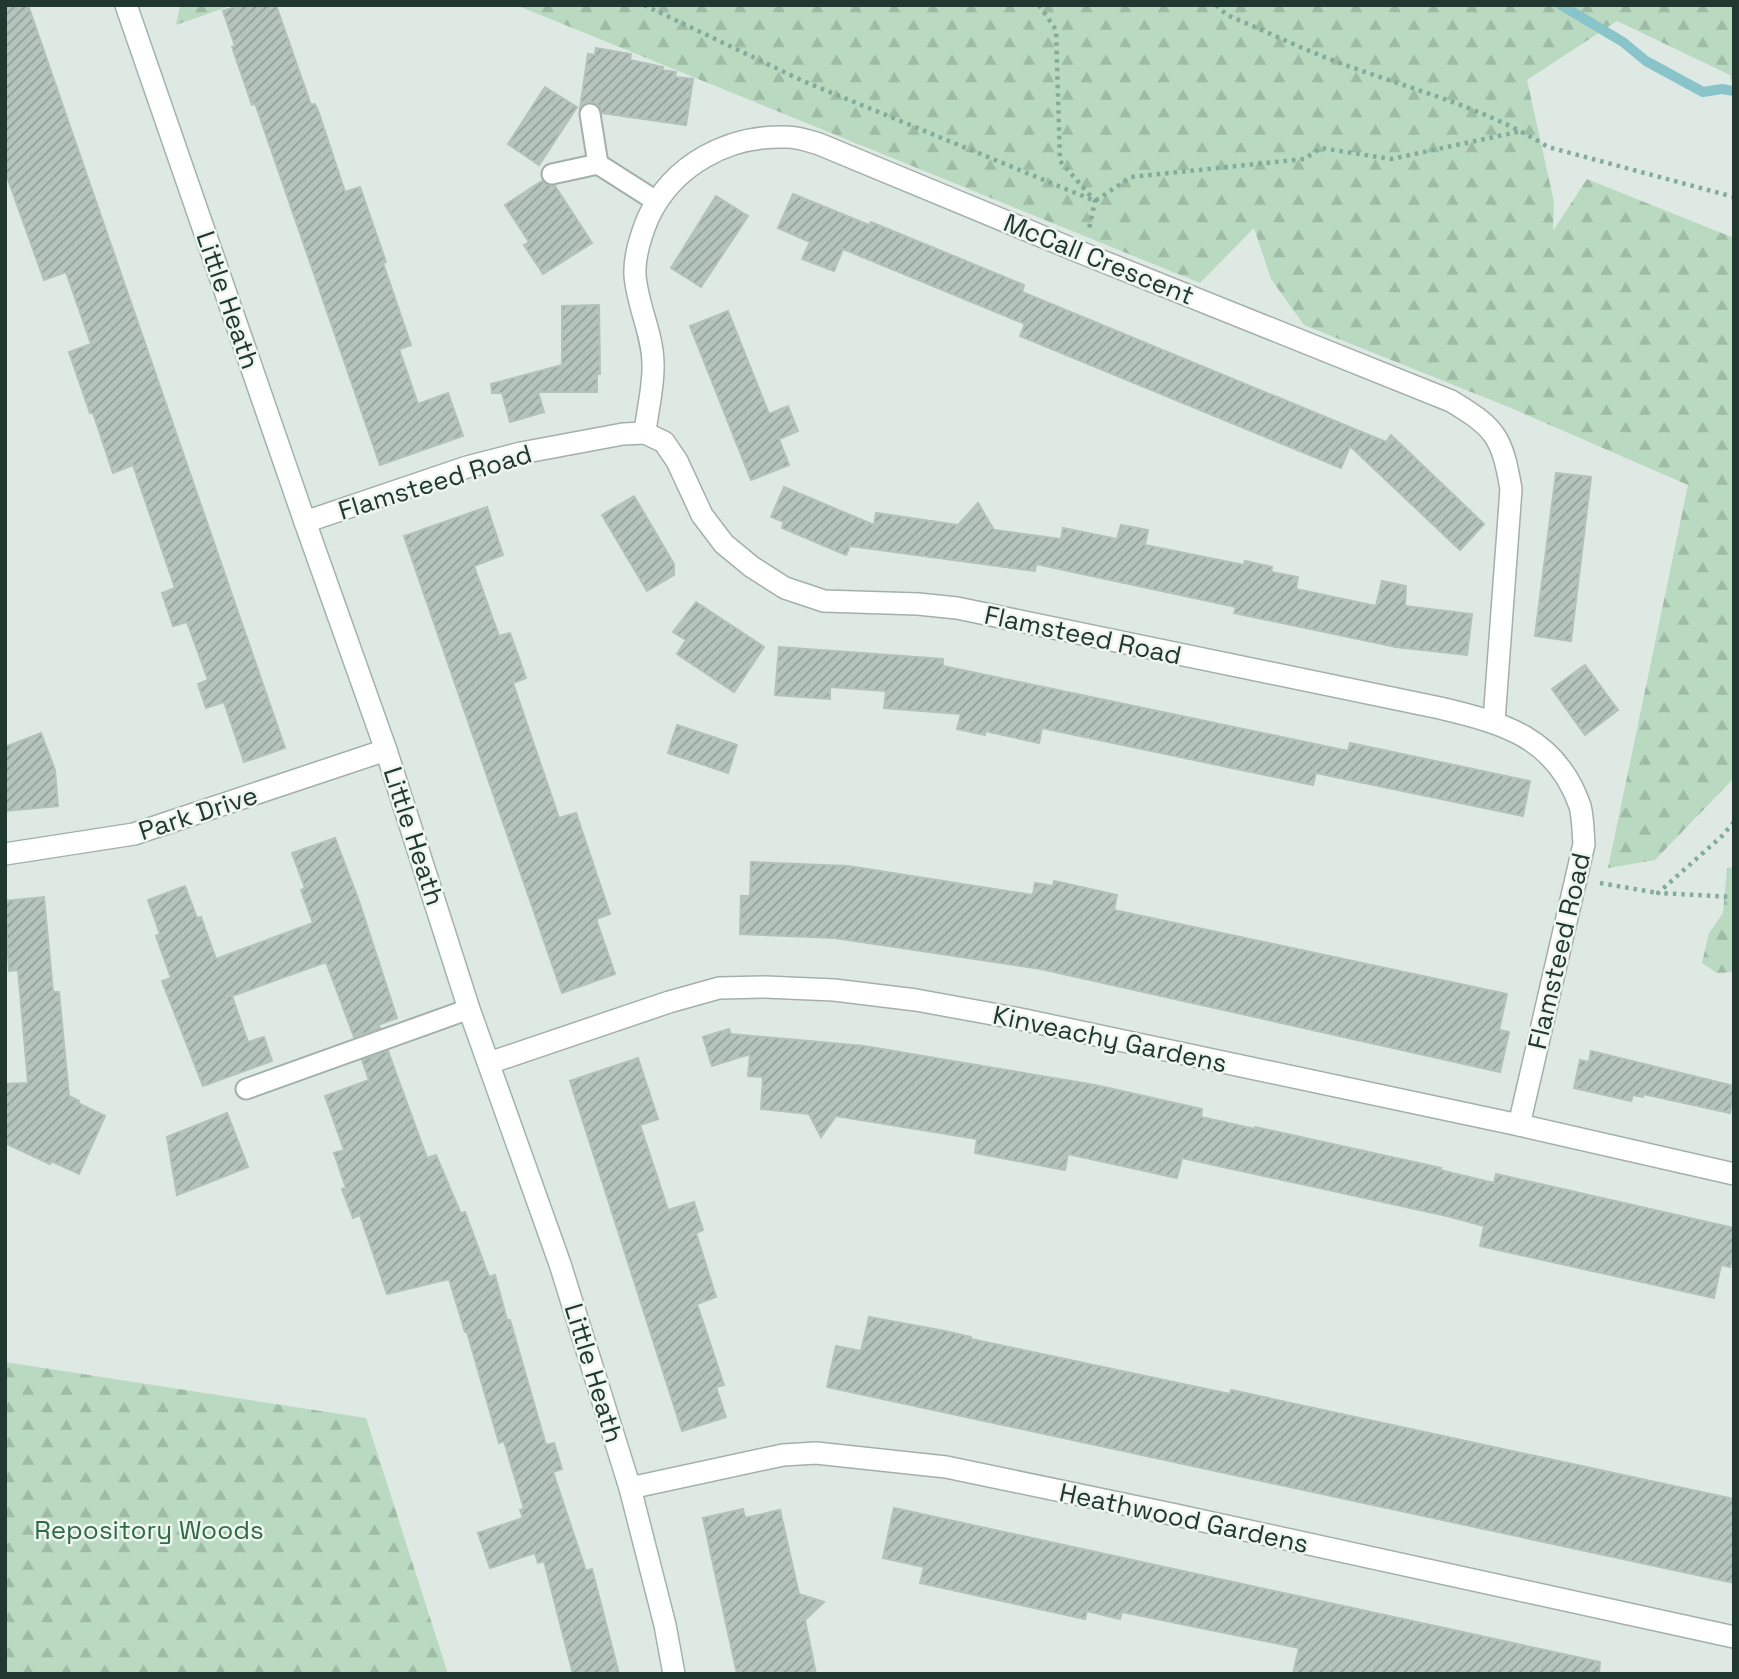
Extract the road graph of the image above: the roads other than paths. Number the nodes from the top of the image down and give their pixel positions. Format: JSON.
{"nodes":[{"id":1,"x":127,"y":5,"type":"edge"},
{"id":2,"x":590,"y":114,"type":"dead end"},
{"id":3,"x":598,"y":164,"type":"junction"},
{"id":4,"x":552,"y":174,"type":"dead end"},
{"id":5,"x":656,"y":201,"type":"junction"},
{"id":6,"x":645,"y":433,"type":"junction"},
{"id":7,"x":305,"y":522,"type":"junction"},
{"id":8,"x":1494,"y":721,"type":"junction"},
{"id":9,"x":386,"y":750,"type":"junction"},
{"id":10,"x":5,"y":854,"type":"edge"},
{"id":11,"x":469,"y":1009,"type":"junction"},
{"id":12,"x":489,"y":1063,"type":"junction"},
{"id":13,"x":246,"y":1089,"type":"dead end"},
{"id":14,"x":1519,"y":1125,"type":"junction"},
{"id":15,"x":1734,"y":1174,"type":"edge"},
{"id":16,"x":630,"y":1488,"type":"junction"},
{"id":17,"x":1734,"y":1637,"type":"edge"},
{"id":18,"x":674,"y":1674,"type":"edge"}],
"edges":[{"from":1,"to":7,"type":"street","name":"Little Heath"},
{"from":2,"to":3,"type":"lane"},
{"from":3,"to":4,"type":"lane"},
{"from":3,"to":5,"type":"lane"},
{"from":5,"to":6,"type":"street","name":"McCall Crescent"},
{"from":5,"to":8,"type":"street","name":"McCall Crescent"},
{"from":6,"to":7,"type":"street","name":"Flamsteed Road"},
{"from":6,"to":8,"type":"street","name":"Flamsteed Road"},
{"from":7,"to":9,"type":"street","name":"Little Heath"},
{"from":8,"to":14,"type":"street","name":"Flamsteed Road"},
{"from":9,"to":10,"type":"street","name":"Park Drive"},
{"from":9,"to":11,"type":"street","name":"Little Heath"},
{"from":11,"to":12,"type":"street","name":"Little Heath"},
{"from":11,"to":13,"type":"lane"},
{"from":12,"to":14,"type":"street","name":"Kinveachy Gardens"},
{"from":12,"to":16,"type":"street","name":"Little Heath"},
{"from":14,"to":15,"type":"street","name":"Kinveachy Gardens"},
{"from":16,"to":17,"type":"street","name":"Heathwood Gardens"},
{"from":16,"to":18,"type":"street","name":"Little Heath"}]}
